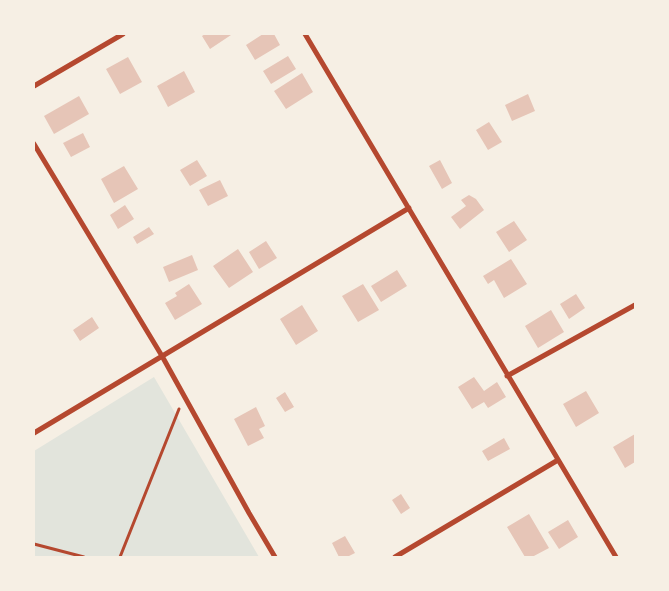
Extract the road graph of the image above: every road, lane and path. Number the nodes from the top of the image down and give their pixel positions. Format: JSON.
{"nodes":[{"id":1,"x":123,"y":34,"type":"edge"},
{"id":2,"x":305,"y":34,"type":"edge"},
{"id":3,"x":34,"y":86,"type":"edge"},
{"id":4,"x":34,"y":144,"type":"edge"},
{"id":5,"x":409,"y":208,"type":"junction"},
{"id":6,"x":635,"y":305,"type":"edge"},
{"id":7,"x":162,"y":356,"type":"junction"},
{"id":8,"x":507,"y":376,"type":"junction"},
{"id":9,"x":185,"y":395,"type":"junction"},
{"id":10,"x":34,"y":433,"type":"edge"},
{"id":11,"x":558,"y":460,"type":"junction"},
{"id":12,"x":34,"y":544,"type":"edge"},
{"id":13,"x":84,"y":557,"type":"edge"},
{"id":14,"x":120,"y":557,"type":"edge"},
{"id":15,"x":275,"y":557,"type":"edge"},
{"id":16,"x":395,"y":557,"type":"edge"},
{"id":17,"x":616,"y":557,"type":"edge"}],
"edges":[{"from":1,"to":3,"type":"street"},
{"from":2,"to":5,"type":"street"},
{"from":4,"to":7,"type":"street"},
{"from":5,"to":7,"type":"street"},
{"from":5,"to":8,"type":"street"},
{"from":6,"to":8,"type":"street"},
{"from":7,"to":9,"type":"street"},
{"from":7,"to":10,"type":"street"},
{"from":8,"to":11,"type":"street"},
{"from":9,"to":14,"type":"path"},
{"from":9,"to":15,"type":"street"},
{"from":11,"to":16,"type":"street"},
{"from":11,"to":17,"type":"street"},
{"from":12,"to":13,"type":"path"}]}
